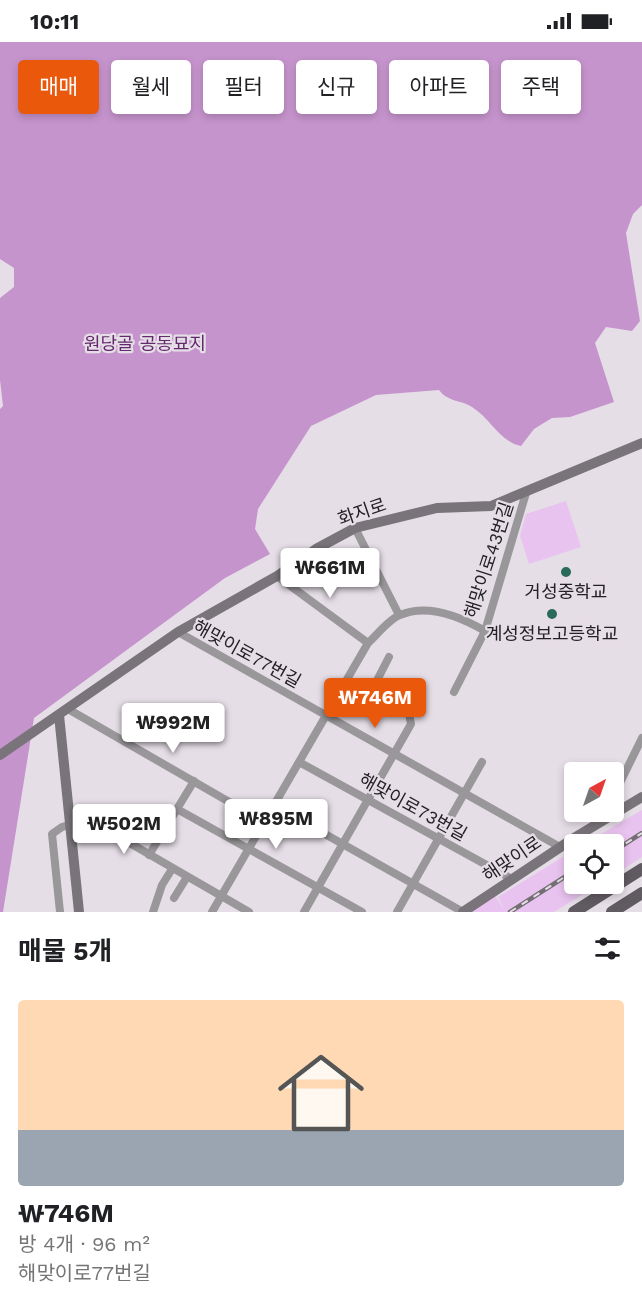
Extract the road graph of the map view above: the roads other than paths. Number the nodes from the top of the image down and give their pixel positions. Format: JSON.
{"nodes":[{"id":1,"x":642,"y":443,"type":"edge"},
{"id":2,"x":526,"y":493,"type":"junction"},
{"id":3,"x":355,"y":528,"type":"junction"},
{"id":4,"x":277,"y":576,"type":"junction"},
{"id":5,"x":399,"y":615,"type":"junction"},
{"id":6,"x":485,"y":631,"type":"junction"},
{"id":7,"x":178,"y":632,"type":"junction"},
{"id":8,"x":368,"y":643,"type":"junction"},
{"id":9,"x":389,"y":657,"type":"dead end"},
{"id":10,"x":454,"y":692,"type":"dead end"},
{"id":11,"x":63,"y":712,"type":"junction"},
{"id":12,"x":326,"y":716,"type":"junction"},
{"id":13,"x":642,"y":738,"type":"edge"},
{"id":14,"x":0,"y":755,"type":"edge"},
{"id":15,"x":395,"y":755,"type":"junction"},
{"id":16,"x":299,"y":762,"type":"junction"},
{"id":17,"x":482,"y":762,"type":"dead end"},
{"id":18,"x":624,"y":775,"type":"edge"},
{"id":19,"x":194,"y":781,"type":"junction"},
{"id":20,"x":464,"y":793,"type":"junction"},
{"id":21,"x":642,"y":797,"type":"edge"},
{"id":22,"x":369,"y":800,"type":"junction"},
{"id":23,"x":624,"y":807,"type":"edge"},
{"id":24,"x":177,"y":809,"type":"junction"},
{"id":25,"x":264,"y":822,"type":"junction"},
{"id":26,"x":599,"y":822,"type":"edge"},
{"id":27,"x":70,"y":824,"type":"junction"},
{"id":28,"x":309,"y":825,"type":"dead end"},
{"id":29,"x":438,"y":838,"type":"junction"},
{"id":30,"x":343,"y":844,"type":"junction"},
{"id":31,"x":560,"y":847,"type":"junction"},
{"id":32,"x":249,"y":849,"type":"junction"},
{"id":33,"x":149,"y":855,"type":"junction"},
{"id":34,"x":172,"y":868,"type":"junction"},
{"id":35,"x":642,"y":869,"type":"edge"},
{"id":36,"x":187,"y":877,"type":"junction"},
{"id":37,"x":512,"y":879,"type":"junction"},
{"id":38,"x":413,"y":883,"type":"junction"},
{"id":39,"x":318,"y":888,"type":"junction"},
{"id":40,"x":642,"y":893,"type":"edge"},
{"id":41,"x":222,"y":896,"type":"junction"},
{"id":42,"x":599,"y":896,"type":"junction"},
{"id":43,"x":174,"y":898,"type":"dead end"},
{"id":44,"x":60,"y":912,"type":"edge"},
{"id":45,"x":80,"y":912,"type":"edge"},
{"id":46,"x":153,"y":912,"type":"edge"},
{"id":47,"x":212,"y":912,"type":"edge"},
{"id":48,"x":249,"y":912,"type":"edge"},
{"id":49,"x":304,"y":912,"type":"edge"},
{"id":50,"x":362,"y":912,"type":"edge"},
{"id":51,"x":397,"y":912,"type":"edge"},
{"id":52,"x":463,"y":912,"type":"edge"},
{"id":53,"x":574,"y":912,"type":"edge"},
{"id":54,"x":586,"y":912,"type":"edge"},
{"id":55,"x":612,"y":912,"type":"edge"}],
"edges":[{"from":1,"to":2,"type":"street","name":"화지로"},
{"from":2,"to":3,"type":"street","name":"화지로"},
{"from":2,"to":6,"type":"street","name":"해맞이로43번길"},
{"from":3,"to":4,"type":"street","name":"화지로"},
{"from":3,"to":5,"type":"street"},
{"from":4,"to":7,"type":"street","name":"화지로"},
{"from":4,"to":8,"type":"street"},
{"from":5,"to":6,"type":"street","name":"해맞이로43번길"},
{"from":5,"to":8,"type":"street"},
{"from":6,"to":10,"type":"street"},
{"from":7,"to":11,"type":"street","name":"화지로"},
{"from":7,"to":12,"type":"street","name":"해맞이로77번길"},
{"from":8,"to":12,"type":"street"},
{"from":9,"to":15,"type":"street"},
{"from":11,"to":14,"type":"street","name":"화지로"},
{"from":11,"to":19,"type":"street"},
{"from":11,"to":27,"type":"street"},
{"from":12,"to":15,"type":"street","name":"해맞이로77번길"},
{"from":12,"to":16,"type":"street"},
{"from":13,"to":18,"type":"street"},
{"from":15,"to":20,"type":"street","name":"해맞이로77번길"},
{"from":15,"to":22,"type":"street"},
{"from":16,"to":22,"type":"street","name":"해맞이로73번길"},
{"from":16,"to":25,"type":"street"},
{"from":17,"to":20,"type":"street"},
{"from":19,"to":24,"type":"street"},
{"from":19,"to":25,"type":"street"},
{"from":20,"to":29,"type":"street"},
{"from":20,"to":31,"type":"street","name":"해맞이로77번길"},
{"from":21,"to":23,"type":"street","name":"해맞이로"},
{"from":22,"to":29,"type":"street","name":"해맞이로73번길"},
{"from":22,"to":30,"type":"street"},
{"from":24,"to":32,"type":"street"},
{"from":24,"to":33,"type":"street"},
{"from":25,"to":32,"type":"street"},
{"from":26,"to":31,"type":"street","name":"해맞이로"},
{"from":27,"to":33,"type":"street"},
{"from":27,"to":44,"type":"street"},
{"from":27,"to":45,"type":"street"},
{"from":28,"to":30,"type":"street"},
{"from":29,"to":37,"type":"street","name":"해맞이로73번길"},
{"from":29,"to":38,"type":"street"},
{"from":30,"to":38,"type":"street"},
{"from":30,"to":39,"type":"street"},
{"from":31,"to":37,"type":"street","name":"해맞이로"},
{"from":32,"to":39,"type":"street"},
{"from":32,"to":41,"type":"street"},
{"from":33,"to":34,"type":"street"},
{"from":34,"to":36,"type":"street"},
{"from":34,"to":46,"type":"street"},
{"from":35,"to":42,"type":"main road"},
{"from":36,"to":41,"type":"street"},
{"from":36,"to":43,"type":"street"},
{"from":37,"to":52,"type":"street","name":"해맞이로"},
{"from":38,"to":51,"type":"street"},
{"from":38,"to":52,"type":"street"},
{"from":39,"to":49,"type":"street"},
{"from":39,"to":50,"type":"street"},
{"from":40,"to":55,"type":"main road"},
{"from":41,"to":47,"type":"street"},
{"from":41,"to":48,"type":"street"},
{"from":42,"to":53,"type":"main road"},
{"from":42,"to":54,"type":"main road"}]}
